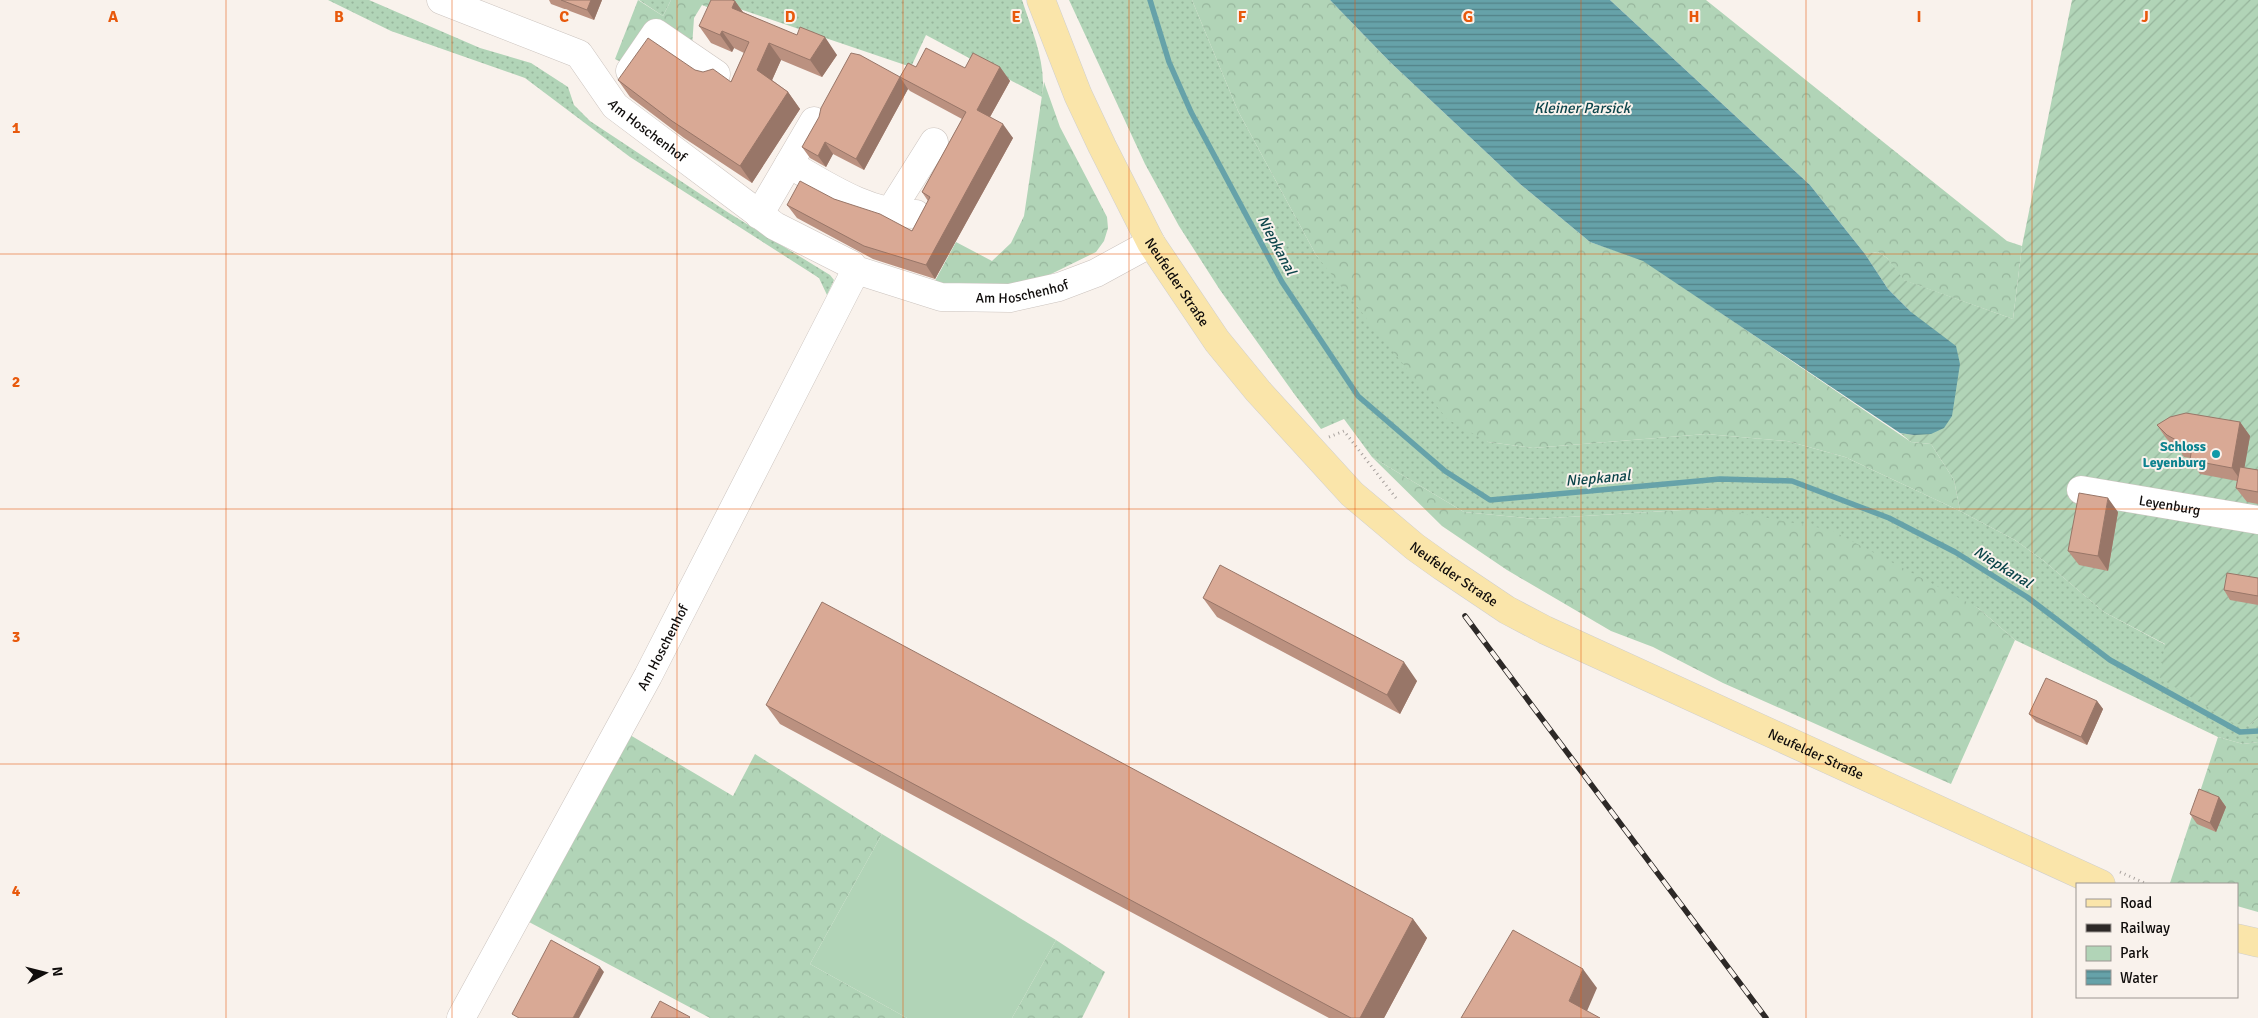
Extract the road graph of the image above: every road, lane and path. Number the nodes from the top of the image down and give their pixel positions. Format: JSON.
{"nodes":[{"id":1,"x":441,"y":0,"type":"edge"},
{"id":2,"x":1041,"y":0,"type":"edge"},
{"id":3,"x":716,"y":74,"type":"edge"},
{"id":4,"x":610,"y":98,"type":"junction"},
{"id":5,"x":814,"y":121,"type":"edge"},
{"id":6,"x":934,"y":142,"type":"dead end"},
{"id":7,"x":789,"y":164,"type":"junction"},
{"id":8,"x":759,"y":214,"type":"junction"},
{"id":9,"x":1151,"y":243,"type":"junction"},
{"id":10,"x":856,"y":270,"type":"junction"},
{"id":11,"x":1325,"y":439,"type":"dead end"},
{"id":12,"x":2081,"y":490,"type":"dead end"},
{"id":13,"x":1400,"y":502,"type":"dead end"},
{"id":14,"x":2258,"y":520,"type":"edge"},
{"id":15,"x":2107,"y":877,"type":"edge"},
{"id":16,"x":2141,"y":883,"type":"edge"},
{"id":17,"x":2238,"y":938,"type":"edge"},
{"id":18,"x":2258,"y":943,"type":"edge"},
{"id":19,"x":461,"y":1018,"type":"edge"}],
"edges":[{"from":1,"to":4,"type":"street","name":"Am Hoschenhof"},
{"from":2,"to":9,"type":"main road","name":"Neufelder Straße"},
{"from":3,"to":4,"type":"street"},
{"from":4,"to":8,"type":"street","name":"Am Hoschenhof"},
{"from":5,"to":7,"type":"street"},
{"from":6,"to":7,"type":"street"},
{"from":7,"to":8,"type":"street"},
{"from":8,"to":10,"type":"street","name":"Am Hoschenhof"},
{"from":9,"to":10,"type":"street","name":"Am Hoschenhof"},
{"from":9,"to":15,"type":"main road","name":"Neufelder Straße"},
{"from":10,"to":19,"type":"street","name":"Am Hoschenhof"},
{"from":11,"to":13,"type":"path"},
{"from":12,"to":14,"type":"street","name":"Leyenburg"},
{"from":15,"to":16,"type":"path"},
{"from":17,"to":18,"type":"main road"}]}
